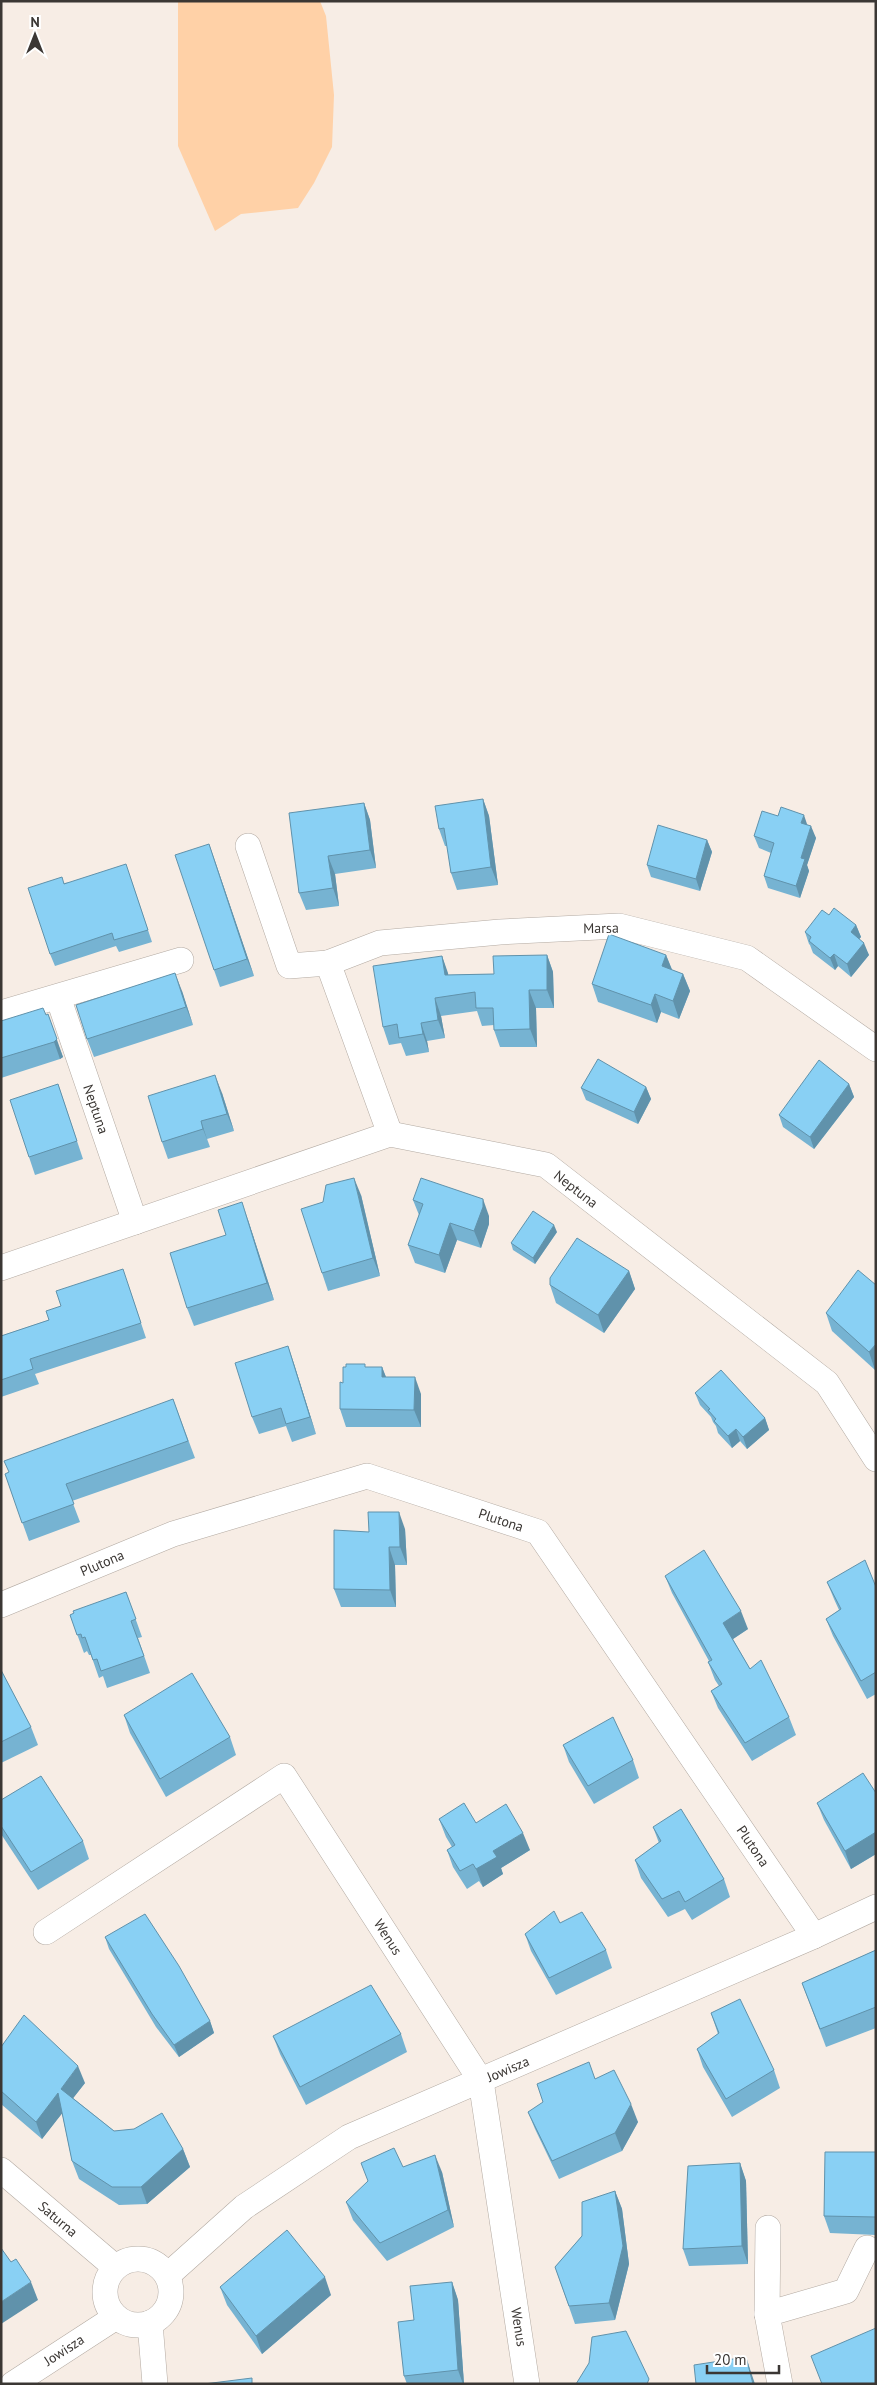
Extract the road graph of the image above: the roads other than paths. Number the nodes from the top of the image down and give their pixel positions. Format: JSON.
{"nodes":[{"id":1,"x":248,"y":846,"type":"dead end"},
{"id":2,"x":181,"y":960,"type":"dead end"},
{"id":3,"x":328,"y":963,"type":"junction"},
{"id":4,"x":58,"y":996,"type":"junction"},
{"id":5,"x":1,"y":1013,"type":"edge"},
{"id":6,"x":876,"y":1049,"type":"edge"},
{"id":7,"x":390,"y":1134,"type":"junction"},
{"id":8,"x":135,"y":1222,"type":"junction"},
{"id":9,"x":1,"y":1268,"type":"edge"},
{"id":10,"x":876,"y":1459,"type":"edge"},
{"id":11,"x":1,"y":1605,"type":"edge"},
{"id":12,"x":876,"y":1906,"type":"edge"},
{"id":13,"x":46,"y":1932,"type":"dead end"},
{"id":14,"x":814,"y":1936,"type":"junction"},
{"id":15,"x":481,"y":2080,"type":"junction"},
{"id":16,"x":1,"y":2170,"type":"edge"},
{"id":17,"x":768,"y":2228,"type":"dead end"},
{"id":18,"x":867,"y":2248,"type":"dead end"},
{"id":19,"x":115,"y":2267,"type":"junction"},
{"id":20,"x":168,"y":2276,"type":"junction"},
{"id":21,"x":767,"y":2314,"type":"junction"},
{"id":22,"x":116,"y":2317,"type":"junction"},
{"id":23,"x":150,"y":2323,"type":"junction"},
{"id":24,"x":13,"y":2384,"type":"edge"},
{"id":25,"x":155,"y":2384,"type":"edge"},
{"id":26,"x":528,"y":2384,"type":"edge"},
{"id":27,"x":780,"y":2384,"type":"edge"}],
"edges":[{"from":1,"to":3,"type":"street","name":"Marsa"},
{"from":2,"to":4,"type":"street"},
{"from":3,"to":6,"type":"street","name":"Marsa"},
{"from":3,"to":7,"type":"street"},
{"from":4,"to":5,"type":"street"},
{"from":4,"to":8,"type":"street","name":"Neptuna"},
{"from":7,"to":8,"type":"street"},
{"from":7,"to":10,"type":"street","name":"Neptuna"},
{"from":8,"to":9,"type":"street"},
{"from":11,"to":14,"type":"street","name":"Plutona"},
{"from":12,"to":14,"type":"street","name":"Jowisza"},
{"from":13,"to":15,"type":"street","name":"Wenus"},
{"from":14,"to":15,"type":"street","name":"Jowisza"},
{"from":15,"to":20,"type":"street","name":"Jowisza"},
{"from":15,"to":26,"type":"street","name":"Wenus"},
{"from":16,"to":19,"type":"street","name":"Saturna"},
{"from":17,"to":21,"type":"street"},
{"from":18,"to":21,"type":"street"},
{"from":19,"to":20,"type":"street"},
{"from":19,"to":22,"type":"street"},
{"from":20,"to":23,"type":"street"},
{"from":21,"to":27,"type":"street"},
{"from":22,"to":23,"type":"street"},
{"from":22,"to":24,"type":"street","name":"Jowisza"},
{"from":23,"to":25,"type":"street"}]}
